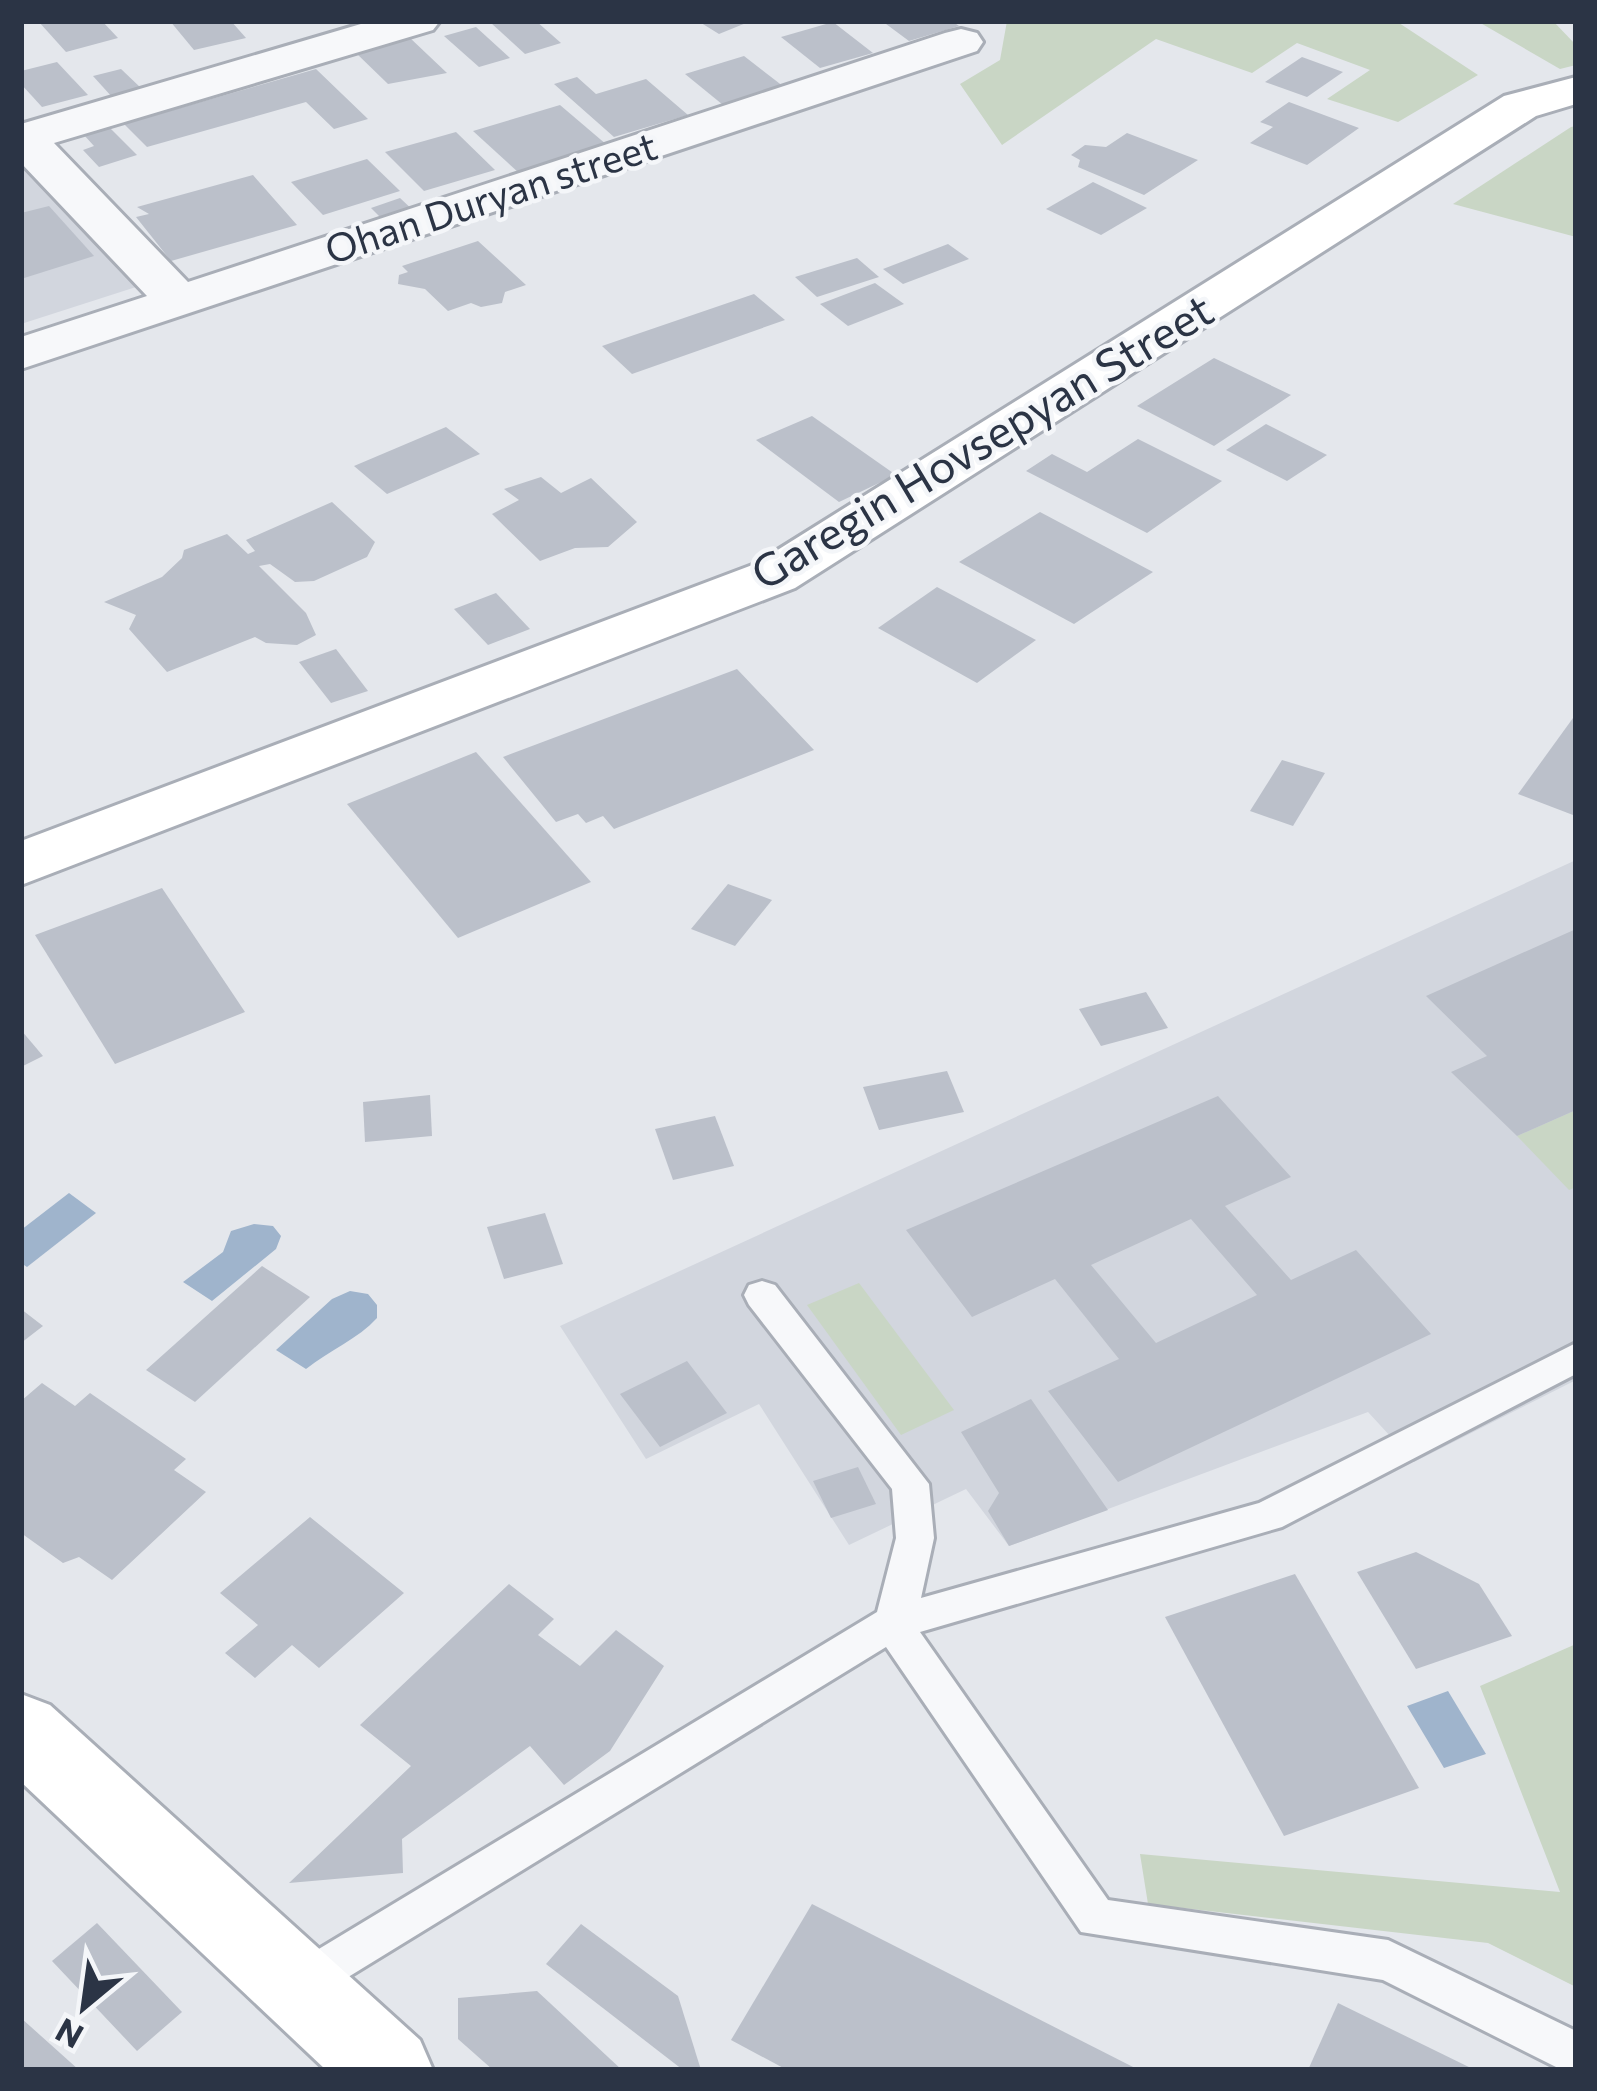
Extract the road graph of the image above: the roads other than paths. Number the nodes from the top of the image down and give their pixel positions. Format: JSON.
{"nodes":[{"id":1,"x":418,"y":21,"type":"edge"},
{"id":2,"x":961,"y":42,"type":"dead end"},
{"id":3,"x":1576,"y":90,"type":"edge"},
{"id":4,"x":180,"y":302,"type":"junction"},
{"id":5,"x":21,"y":354,"type":"edge"},
{"id":6,"x":21,"y":864,"type":"edge"},
{"id":7,"x":762,"y":1295,"type":"dead end"},
{"id":8,"x":1576,"y":1357,"type":"edge"},
{"id":9,"x":892,"y":1623,"type":"junction"},
{"id":10,"x":21,"y":1730,"type":"edge"},
{"id":11,"x":339,"y":2040,"type":"edge"},
{"id":12,"x":1576,"y":2054,"type":"edge"}],
"edges":[{"from":1,"to":4,"type":"street"},
{"from":2,"to":4,"type":"street","name":"Ohan Duryan street"},
{"from":3,"to":6,"type":"main road","name":"Garegin Hovsepyan Street"},
{"from":4,"to":5,"type":"street","name":"Ohan Duryan street"},
{"from":7,"to":9,"type":"lane"},
{"from":8,"to":9,"type":"lane"},
{"from":9,"to":11,"type":"lane"},
{"from":9,"to":12,"type":"lane"},
{"from":10,"to":11,"type":"main road"}]}
